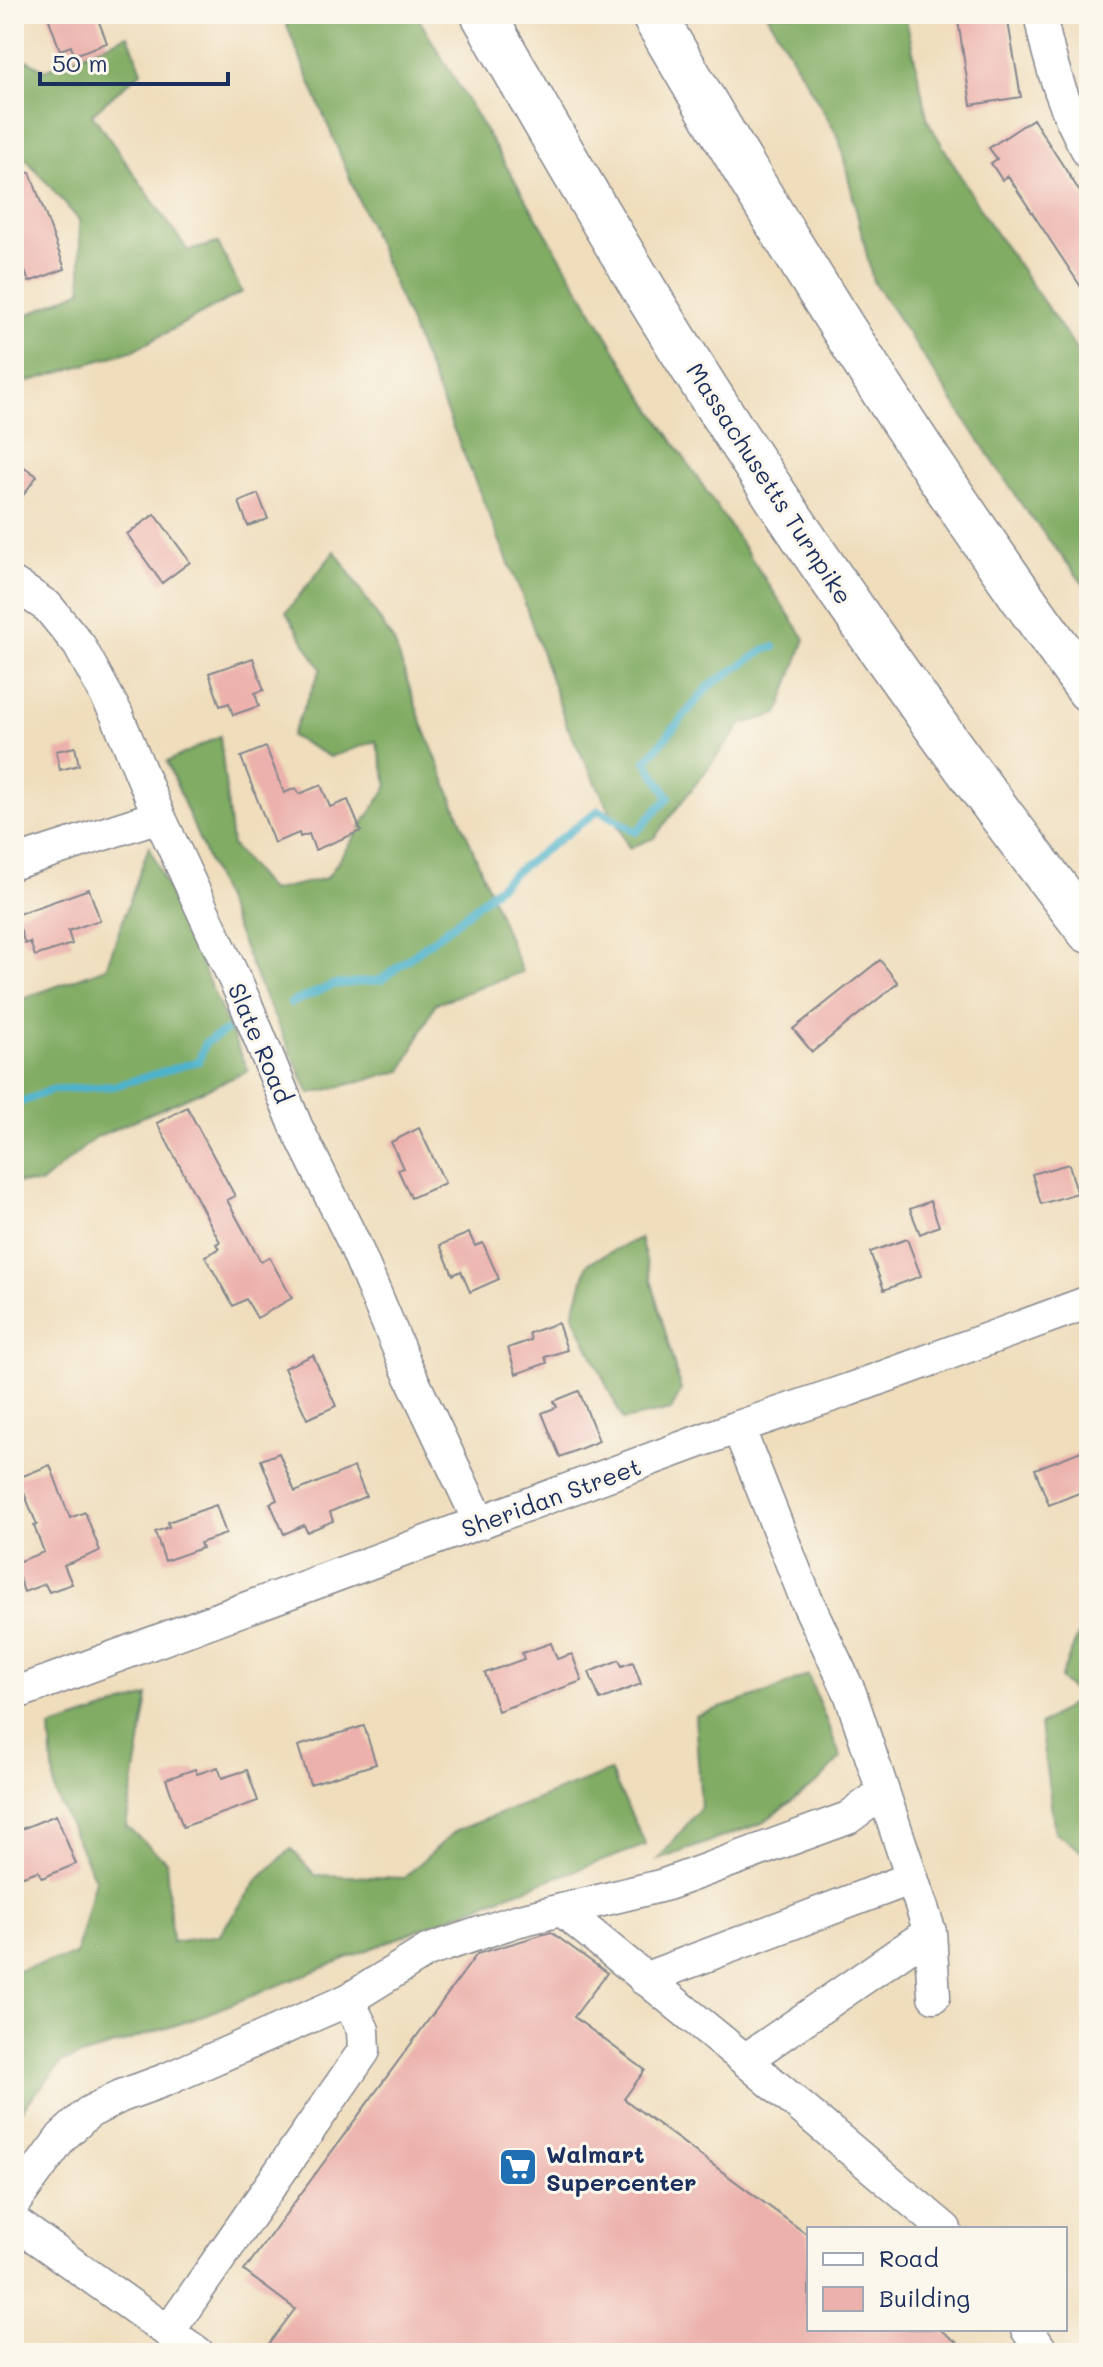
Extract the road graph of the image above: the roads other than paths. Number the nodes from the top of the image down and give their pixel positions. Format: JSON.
{"nodes":[{"id":1,"x":483,"y":14,"type":"edge"},
{"id":2,"x":653,"y":14,"type":"edge"},
{"id":3,"x":1040,"y":14,"type":"edge"},
{"id":4,"x":1089,"y":153,"type":"edge"},
{"id":5,"x":14,"y":584,"type":"edge"},
{"id":6,"x":1089,"y":690,"type":"edge"},
{"id":7,"x":159,"y":816,"type":"junction"},
{"id":8,"x":14,"y":863,"type":"edge"},
{"id":9,"x":1089,"y":931,"type":"edge"},
{"id":10,"x":1089,"y":1302,"type":"edge"},
{"id":11,"x":738,"y":1427,"type":"junction"},
{"id":12,"x":480,"y":1523,"type":"junction"},
{"id":13,"x":14,"y":1694,"type":"edge"},
{"id":14,"x":882,"y":1793,"type":"junction"},
{"id":15,"x":912,"y":1878,"type":"junction"},
{"id":16,"x":562,"y":1910,"type":"junction"},
{"id":17,"x":930,"y":1932,"type":"junction"},
{"id":18,"x":644,"y":1979,"type":"junction"},
{"id":19,"x":934,"y":1996,"type":"dead end"},
{"id":20,"x":348,"y":2000,"type":"junction"},
{"id":21,"x":745,"y":2060,"type":"junction"},
{"id":22,"x":14,"y":2203,"type":"edge"},
{"id":23,"x":14,"y":2222,"type":"edge"},
{"id":24,"x":943,"y":2227,"type":"edge"},
{"id":25,"x":169,"y":2331,"type":"junction"},
{"id":26,"x":1028,"y":2331,"type":"edge"},
{"id":27,"x":198,"y":2353,"type":"edge"},
{"id":28,"x":1043,"y":2353,"type":"edge"}],
"edges":[{"from":1,"to":9,"type":"highway","name":"Massachusetts Turnpike"},
{"from":2,"to":6,"type":"highway"},
{"from":3,"to":4,"type":"street"},
{"from":5,"to":7,"type":"street","name":"Slate Road"},
{"from":7,"to":8,"type":"street"},
{"from":7,"to":12,"type":"street","name":"Slate Road"},
{"from":10,"to":11,"type":"street","name":"Sheridan Street"},
{"from":11,"to":12,"type":"street","name":"Sheridan Street"},
{"from":11,"to":14,"type":"street"},
{"from":12,"to":13,"type":"street","name":"Sheridan Street"},
{"from":14,"to":15,"type":"street"},
{"from":14,"to":16,"type":"street"},
{"from":15,"to":17,"type":"street"},
{"from":15,"to":18,"type":"street"},
{"from":16,"to":18,"type":"street"},
{"from":16,"to":20,"type":"street"},
{"from":17,"to":19,"type":"street"},
{"from":17,"to":21,"type":"street"},
{"from":18,"to":21,"type":"street"},
{"from":20,"to":22,"type":"street"},
{"from":20,"to":25,"type":"street"},
{"from":21,"to":24,"type":"street"},
{"from":23,"to":25,"type":"street"},
{"from":25,"to":27,"type":"street"},
{"from":26,"to":28,"type":"street"}]}
